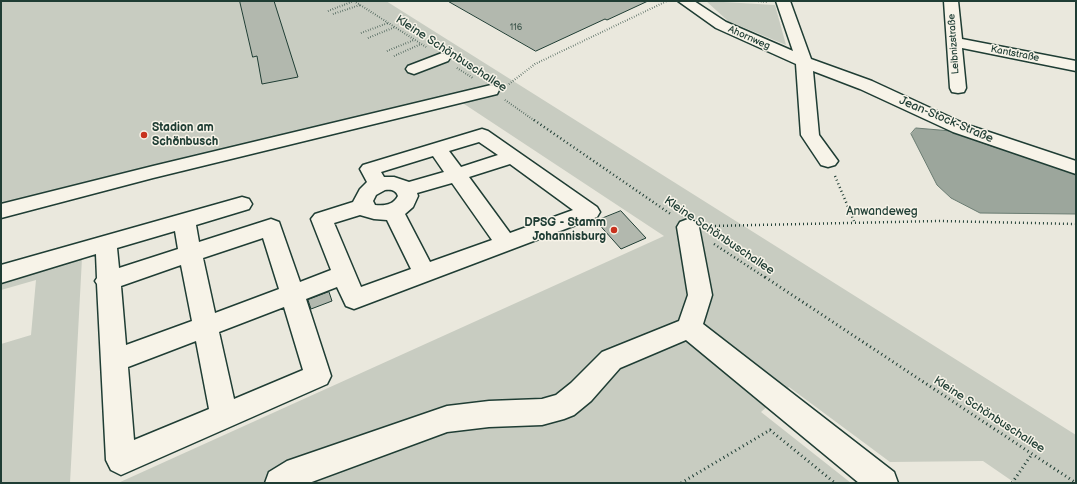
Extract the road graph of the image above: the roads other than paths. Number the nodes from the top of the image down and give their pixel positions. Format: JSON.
{"nodes":[{"id":1,"x":686,"y":1,"type":"edge"},
{"id":2,"x":783,"y":1,"type":"edge"},
{"id":3,"x":951,"y":1,"type":"edge"},
{"id":4,"x":954,"y":42,"type":"junction"},
{"id":5,"x":442,"y":58,"type":"road end"},
{"id":6,"x":810,"y":65,"type":"junction"},
{"id":7,"x":1076,"y":66,"type":"edge"},
{"id":8,"x":414,"y":70,"type":"dead end"},
{"id":9,"x":958,"y":88,"type":"dead end"},
{"id":10,"x":493,"y":92,"type":"road end"},
{"id":11,"x":437,"y":148,"type":"junction"},
{"id":12,"x":513,"y":157,"type":"junction"},
{"id":13,"x":828,"y":161,"type":"road end"},
{"id":14,"x":1076,"y":168,"type":"edge"},
{"id":15,"x":456,"y":175,"type":"junction"},
{"id":16,"x":379,"y":185,"type":"junction"},
{"id":17,"x":406,"y":190,"type":"junction"},
{"id":18,"x":242,"y":204,"type":"dead end"},
{"id":19,"x":364,"y":206,"type":"junction"},
{"id":20,"x":1,"y":211,"type":"edge"},
{"id":21,"x":393,"y":211,"type":"junction"},
{"id":22,"x":184,"y":221,"type":"junction"},
{"id":23,"x":688,"y":227,"type":"road end"},
{"id":24,"x":106,"y":243,"type":"junction"},
{"id":25,"x":506,"y":243,"type":"junction"},
{"id":26,"x":190,"y":254,"type":"junction"},
{"id":27,"x":424,"y":273,"type":"junction"},
{"id":28,"x":1,"y":274,"type":"edge"},
{"id":29,"x":344,"y":275,"type":"junction"},
{"id":30,"x":108,"y":280,"type":"junction"},
{"id":31,"x":292,"y":294,"type":"junction"},
{"id":32,"x":205,"y":327,"type":"junction"},
{"id":33,"x":689,"y":328,"type":"junction"},
{"id":34,"x":113,"y":361,"type":"junction"},
{"id":35,"x":224,"y":416,"type":"junction"},
{"id":36,"x":280,"y":483,"type":"edge"},
{"id":37,"x":883,"y":483,"type":"edge"}],
"edges":[{"from":1,"to":6,"type":"street","name":"Ahornweg"},
{"from":2,"to":6,"type":"street"},
{"from":3,"to":4,"type":"street","name":"Leibnizstraße"},
{"from":4,"to":7,"type":"street","name":"Kantstraße"},
{"from":4,"to":9,"type":"street","name":"Leibnizstraße"},
{"from":5,"to":8,"type":"street"},
{"from":6,"to":13,"type":"street"},
{"from":6,"to":14,"type":"street","name":"Jean-Stock-Straße"},
{"from":10,"to":20,"type":"street"},
{"from":11,"to":12,"type":"street"},
{"from":11,"to":15,"type":"street"},
{"from":11,"to":16,"type":"street"},
{"from":12,"to":15,"type":"street"},
{"from":12,"to":25,"type":"street"},
{"from":15,"to":17,"type":"street"},
{"from":15,"to":25,"type":"street"},
{"from":16,"to":17,"type":"street"},
{"from":16,"to":19,"type":"street"},
{"from":17,"to":21,"type":"street"},
{"from":18,"to":22,"type":"street"},
{"from":19,"to":21,"type":"street"},
{"from":19,"to":29,"type":"street"},
{"from":21,"to":27,"type":"street"},
{"from":22,"to":24,"type":"street"},
{"from":22,"to":26,"type":"street"},
{"from":23,"to":33,"type":"street"},
{"from":24,"to":28,"type":"street"},
{"from":24,"to":30,"type":"street"},
{"from":25,"to":27,"type":"street"},
{"from":26,"to":30,"type":"street"},
{"from":26,"to":31,"type":"street"},
{"from":26,"to":32,"type":"street"},
{"from":27,"to":29,"type":"street"},
{"from":29,"to":31,"type":"street"},
{"from":30,"to":34,"type":"street"},
{"from":31,"to":32,"type":"street"},
{"from":31,"to":35,"type":"street"},
{"from":32,"to":34,"type":"street"},
{"from":32,"to":35,"type":"street"},
{"from":33,"to":36,"type":"street"},
{"from":33,"to":37,"type":"street"},
{"from":34,"to":35,"type":"street"}]}
